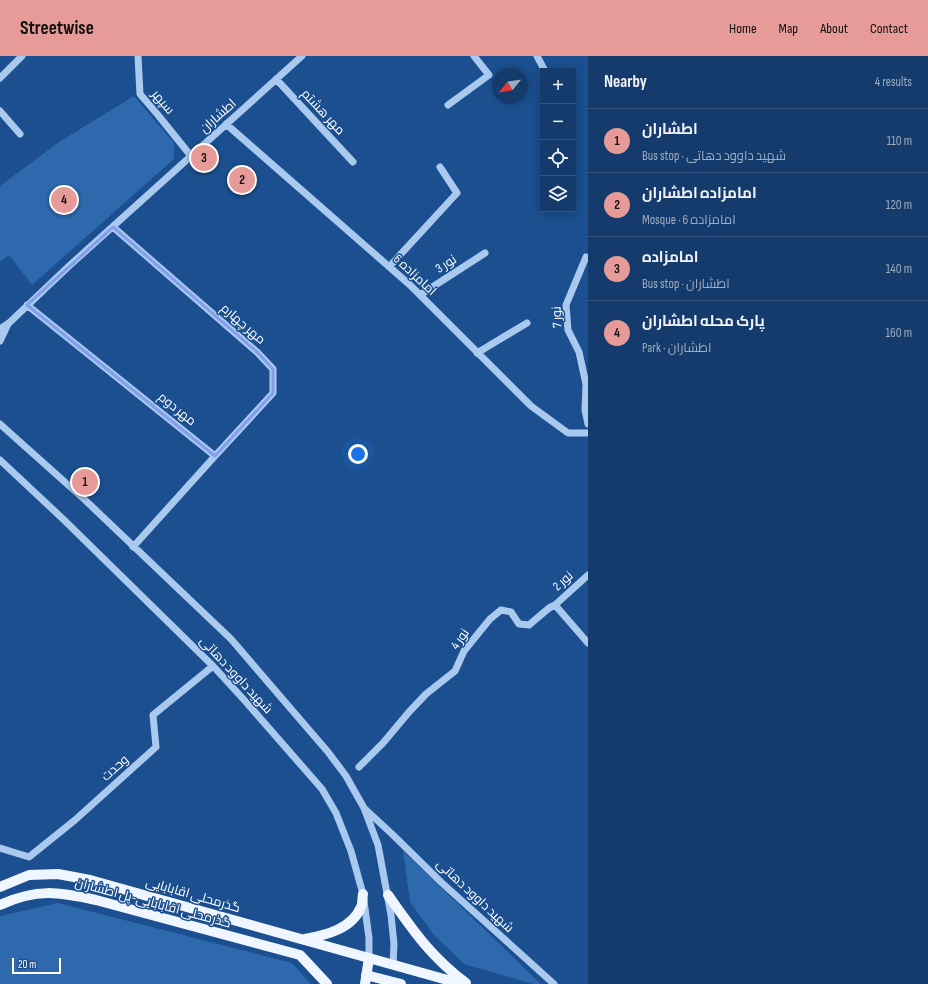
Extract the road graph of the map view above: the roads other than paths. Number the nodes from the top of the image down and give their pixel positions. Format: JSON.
{"nodes":[{"id":1,"x":22,"y":56,"type":"edge"},
{"id":2,"x":138,"y":56,"type":"edge"},
{"id":3,"x":302,"y":56,"type":"edge"},
{"id":4,"x":474,"y":56,"type":"edge"},
{"id":5,"x":537,"y":56,"type":"edge"},
{"id":6,"x":543,"y":68,"type":"edge"},
{"id":7,"x":0,"y":78,"type":"edge"},
{"id":8,"x":276,"y":79,"type":"junction"},
{"id":9,"x":448,"y":105,"type":"dead end"},
{"id":10,"x":0,"y":111,"type":"edge"},
{"id":11,"x":226,"y":124,"type":"junction"},
{"id":12,"x":20,"y":134,"type":"dead end"},
{"id":13,"x":191,"y":156,"type":"junction"},
{"id":14,"x":353,"y":162,"type":"dead end"},
{"id":15,"x":440,"y":167,"type":"dead end"},
{"id":16,"x":113,"y":227,"type":"junction"},
{"id":17,"x":485,"y":253,"type":"dead end"},
{"id":18,"x":586,"y":257,"type":"dead end"},
{"id":19,"x":389,"y":267,"type":"junction"},
{"id":20,"x":420,"y":295,"type":"junction"},
{"id":21,"x":28,"y":304,"type":"junction"},
{"id":22,"x":8,"y":323,"type":"junction"},
{"id":23,"x":527,"y":324,"type":"dead end"},
{"id":24,"x":0,"y":329,"type":"edge"},
{"id":25,"x":0,"y":341,"type":"edge"},
{"id":26,"x":477,"y":353,"type":"junction"},
{"id":27,"x":0,"y":424,"type":"edge"},
{"id":28,"x":588,"y":424,"type":"edge"},
{"id":29,"x":588,"y":433,"type":"edge"},
{"id":30,"x":215,"y":456,"type":"junction"},
{"id":31,"x":0,"y":460,"type":"edge"},
{"id":32,"x":133,"y":547,"type":"junction"},
{"id":33,"x":588,"y":575,"type":"edge"},
{"id":34,"x":554,"y":605,"type":"junction"},
{"id":35,"x":588,"y":643,"type":"edge"},
{"id":36,"x":213,"y":666,"type":"junction"},
{"id":37,"x":359,"y":767,"type":"dead end"},
{"id":38,"x":364,"y":808,"type":"junction"},
{"id":39,"x":0,"y":848,"type":"edge"},
{"id":40,"x":0,"y":887,"type":"edge"},
{"id":41,"x":363,"y":894,"type":"junction"},
{"id":42,"x":388,"y":895,"type":"junction"},
{"id":43,"x":0,"y":905,"type":"edge"},
{"id":44,"x":305,"y":940,"type":"junction"},
{"id":45,"x":369,"y":958,"type":"junction"},
{"id":46,"x":393,"y":965,"type":"junction"},
{"id":47,"x":366,"y":979,"type":"edge"},
{"id":48,"x":389,"y":982,"type":"edge"},
{"id":49,"x":327,"y":984,"type":"edge"},
{"id":50,"x":401,"y":984,"type":"edge"},
{"id":51,"x":462,"y":984,"type":"edge"},
{"id":52,"x":467,"y":984,"type":"edge"},
{"id":53,"x":554,"y":984,"type":"edge"}],
"edges":[{"from":1,"to":7,"type":"street"},
{"from":2,"to":13,"type":"street","name":"سپهر"},
{"from":3,"to":8,"type":"street","name":"اطشاران"},
{"from":4,"to":9,"type":"street"},
{"from":5,"to":6,"type":"street"},
{"from":8,"to":11,"type":"street","name":"اطشاران"},
{"from":8,"to":14,"type":"street","name":"مهر هشتم"},
{"from":10,"to":12,"type":"street"},
{"from":11,"to":13,"type":"street","name":"اطشاران"},
{"from":11,"to":19,"type":"street","name":"امامزاده 6"},
{"from":13,"to":16,"type":"street","name":"اطشاران"},
{"from":15,"to":19,"type":"street"},
{"from":16,"to":21,"type":"street","name":"اطشاران"},
{"from":16,"to":30,"type":"street","name":"مهر چهارم"},
{"from":17,"to":20,"type":"street","name":"نور 3"},
{"from":18,"to":28,"type":"street","name":"نور 7"},
{"from":19,"to":20,"type":"street","name":"امامزاده 6"},
{"from":20,"to":26,"type":"street","name":"امامزاده 6"},
{"from":21,"to":22,"type":"street","name":"اطشاران"},
{"from":21,"to":30,"type":"street","name":"مهر دوم"},
{"from":22,"to":24,"type":"street","name":"اطشاران"},
{"from":22,"to":25,"type":"street","name":"اطشاران"},
{"from":23,"to":26,"type":"street"},
{"from":26,"to":29,"type":"street","name":"امامزاده 6"},
{"from":27,"to":32,"type":"street","name":"شهید داوود دهاتی"},
{"from":30,"to":32,"type":"street"},
{"from":31,"to":36,"type":"street","name":"شهید داوود دهاتی"},
{"from":32,"to":38,"type":"street","name":"شهید داوود دهاتی"},
{"from":33,"to":34,"type":"street","name":"نور 2"},
{"from":34,"to":35,"type":"street"},
{"from":34,"to":37,"type":"street","name":"نور 4"},
{"from":36,"to":39,"type":"street","name":"وحدت"},
{"from":36,"to":41,"type":"street","name":"شهید داوود دهاتی"},
{"from":38,"to":42,"type":"street","name":"شهید داوود دهاتی"},
{"from":38,"to":53,"type":"street","name":"شهید داوود دهاتی"},
{"from":40,"to":44,"type":"main road","name":"گذرمحلی اقابابایی"},
{"from":41,"to":44,"type":"main road"},
{"from":41,"to":45,"type":"street","name":"شهید داوود دهاتی"},
{"from":42,"to":46,"type":"street","name":"شهید داوود دهاتی"},
{"from":42,"to":52,"type":"main road"},
{"from":43,"to":49,"type":"main road","name":"گذرمحلی اقابابایی-پل اطشاران"},
{"from":44,"to":45,"type":"main road","name":"گذرمحلی اقابابایی"},
{"from":45,"to":46,"type":"main road","name":"گذرمحلی اقابابایی"},
{"from":45,"to":47,"type":"main road"},
{"from":46,"to":48,"type":"main road"},
{"from":46,"to":51,"type":"main road"},
{"from":47,"to":48,"type":"main road"},
{"from":48,"to":50,"type":"main road"}]}
